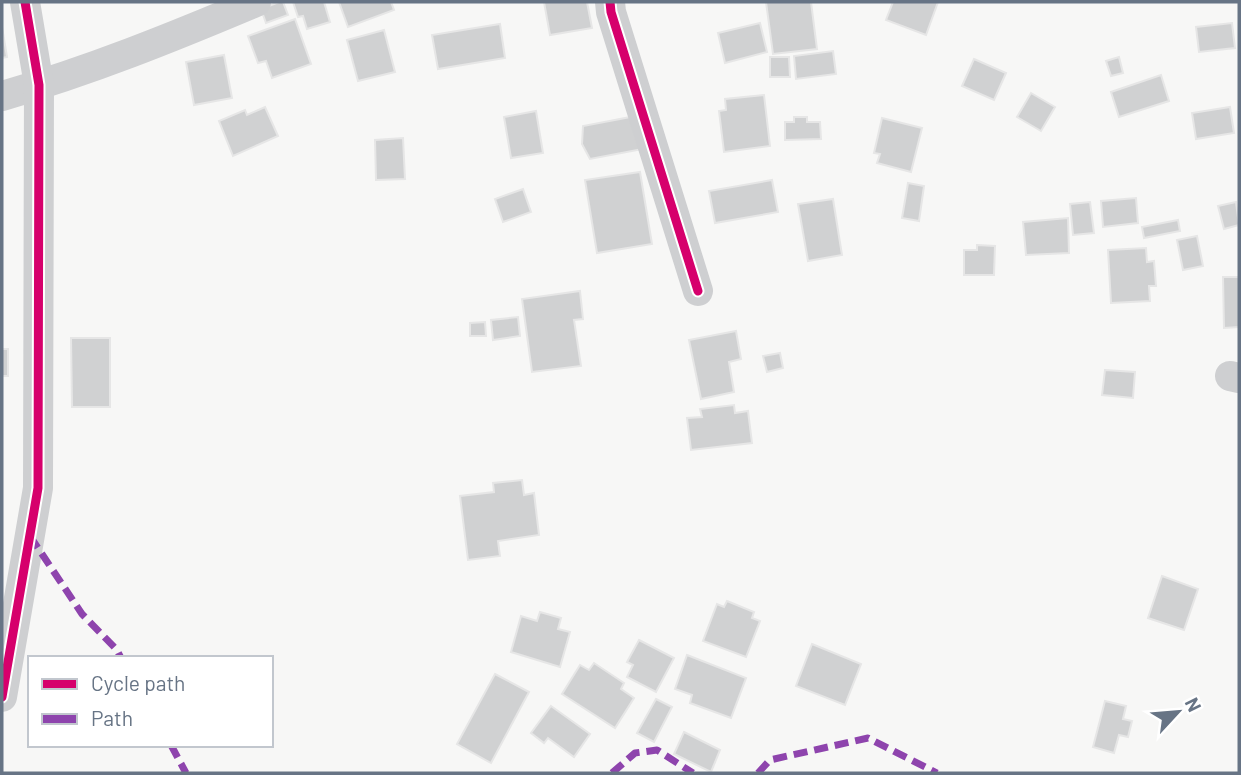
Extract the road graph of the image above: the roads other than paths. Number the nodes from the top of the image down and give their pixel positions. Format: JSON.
{"nodes":[{"id":1,"x":25,"y":2,"type":"edge"},
{"id":2,"x":256,"y":2,"type":"edge"},
{"id":3,"x":610,"y":2,"type":"edge"},
{"id":4,"x":39,"y":85,"type":"junction"},
{"id":5,"x":2,"y":96,"type":"edge"},
{"id":6,"x":698,"y":292,"type":"dead end"},
{"id":7,"x":2,"y":697,"type":"edge"}],
"edges":[{"from":1,"to":4,"type":"street"},
{"from":2,"to":4,"type":"street"},
{"from":3,"to":6,"type":"street"},
{"from":4,"to":5,"type":"street"},
{"from":4,"to":7,"type":"street"}]}
